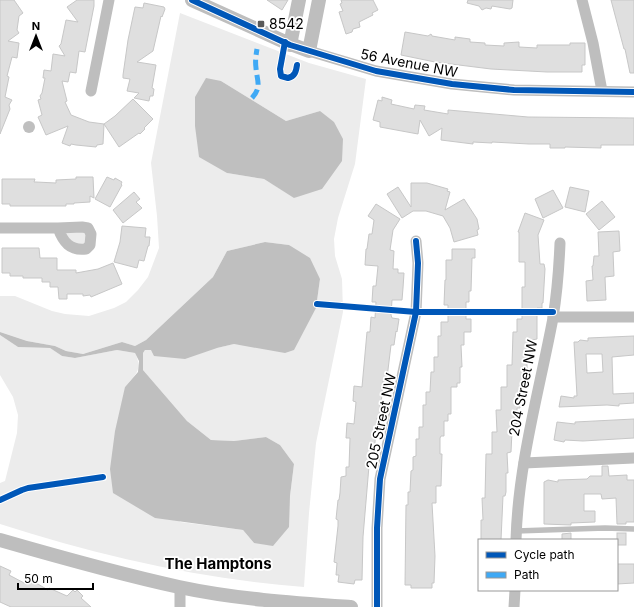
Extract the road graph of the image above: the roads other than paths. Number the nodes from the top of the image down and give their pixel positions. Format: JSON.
{"nodes":[{"id":1,"x":109,"y":0,"type":"edge"},
{"id":2,"x":192,"y":0,"type":"edge"},
{"id":3,"x":299,"y":0,"type":"edge"},
{"id":4,"x":319,"y":0,"type":"edge"},
{"id":5,"x":582,"y":0,"type":"edge"},
{"id":6,"x":290,"y":45,"type":"junction"},
{"id":7,"x":309,"y":51,"type":"junction"},
{"id":8,"x":91,"y":91,"type":"dead end"},
{"id":9,"x":602,"y":91,"type":"junction"},
{"id":10,"x":634,"y":92,"type":"edge"},
{"id":11,"x":0,"y":228,"type":"edge"},
{"id":12,"x":58,"y":228,"type":"dead end"},
{"id":13,"x":416,"y":241,"type":"dead end"},
{"id":14,"x":560,"y":243,"type":"dead end"},
{"id":15,"x":553,"y":317,"type":"junction"},
{"id":16,"x":634,"y":317,"type":"edge"},
{"id":17,"x":634,"y":458,"type":"edge"},
{"id":18,"x":524,"y":463,"type":"junction"},
{"id":19,"x":634,"y":529,"type":"edge"},
{"id":20,"x":516,"y":536,"type":"edge"},
{"id":21,"x":0,"y":540,"type":"edge"},
{"id":22,"x":180,"y":587,"type":"junction"},
{"id":23,"x":515,"y":591,"type":"edge"},
{"id":24,"x":180,"y":607,"type":"edge"},
{"id":25,"x":351,"y":607,"type":"edge"},
{"id":26,"x":377,"y":607,"type":"edge"},
{"id":27,"x":514,"y":607,"type":"edge"}],
"edges":[{"from":1,"to":8,"type":"street"},
{"from":2,"to":6,"type":"street","name":"56 Avenue NW"},
{"from":3,"to":6,"type":"street"},
{"from":4,"to":7,"type":"street"},
{"from":5,"to":9,"type":"street"},
{"from":6,"to":7,"type":"street","name":"56 Avenue NW"},
{"from":7,"to":9,"type":"street","name":"56 Avenue NW"},
{"from":9,"to":10,"type":"street","name":"56 Avenue NW"},
{"from":11,"to":12,"type":"street"},
{"from":13,"to":26,"type":"street","name":"205 Street NW"},
{"from":14,"to":15,"type":"street","name":"204 Street NW"},
{"from":15,"to":16,"type":"street"},
{"from":15,"to":18,"type":"street","name":"204 Street NW"},
{"from":17,"to":18,"type":"street"},
{"from":18,"to":20,"type":"street","name":"204 Street NW"},
{"from":19,"to":20,"type":"lane"},
{"from":21,"to":22,"type":"street"},
{"from":22,"to":24,"type":"street"},
{"from":22,"to":25,"type":"street"},
{"from":23,"to":27,"type":"street"}]}
